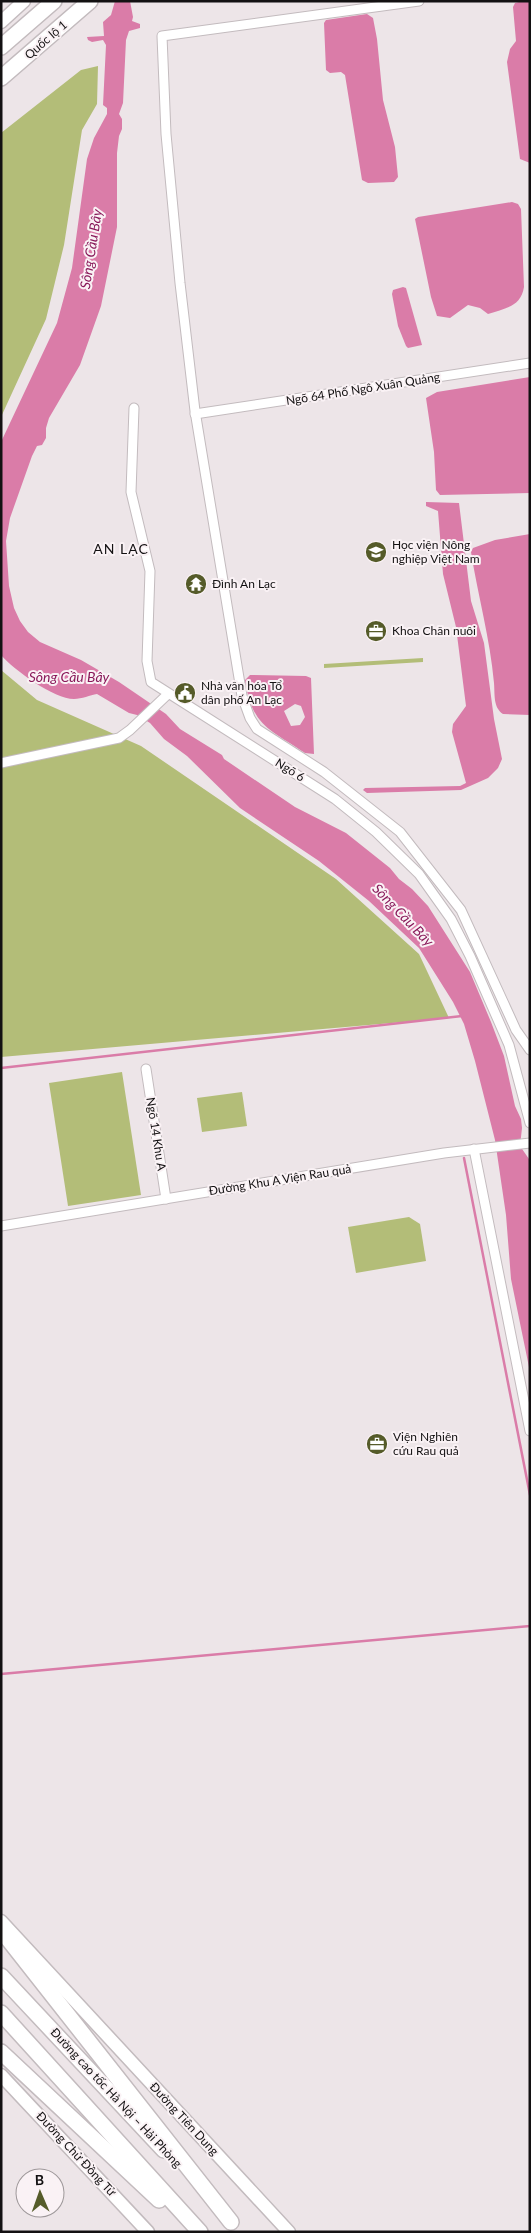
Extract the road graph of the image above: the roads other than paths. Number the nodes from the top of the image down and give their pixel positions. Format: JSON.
{"nodes":[{"id":1,"x":24,"y":1,"type":"edge"},
{"id":2,"x":54,"y":1,"type":"edge"},
{"id":3,"x":90,"y":1,"type":"edge"},
{"id":4,"x":419,"y":1,"type":"edge"},
{"id":5,"x":1,"y":22,"type":"edge"},
{"id":6,"x":1,"y":46,"type":"edge"},
{"id":7,"x":1,"y":78,"type":"edge"},
{"id":8,"x":530,"y":363,"type":"edge"},
{"id":9,"x":134,"y":408,"type":"dead end"},
{"id":10,"x":196,"y":414,"type":"junction"},
{"id":11,"x":166,"y":696,"type":"junction"},
{"id":12,"x":1,"y":762,"type":"edge"},
{"id":13,"x":530,"y":1050,"type":"edge"},
{"id":14,"x":146,"y":1069,"type":"dead end"},
{"id":15,"x":530,"y":1124,"type":"edge"},
{"id":16,"x":530,"y":1143,"type":"edge"},
{"id":17,"x":474,"y":1149,"type":"junction"},
{"id":18,"x":166,"y":1199,"type":"junction"},
{"id":19,"x":1,"y":1226,"type":"edge"},
{"id":20,"x":530,"y":1431,"type":"edge"},
{"id":21,"x":1,"y":1921,"type":"edge"},
{"id":22,"x":1,"y":1930,"type":"edge"},
{"id":23,"x":1,"y":1976,"type":"edge"},
{"id":24,"x":1,"y":2013,"type":"edge"},
{"id":25,"x":1,"y":2052,"type":"edge"},
{"id":26,"x":2,"y":2076,"type":"edge"},
{"id":27,"x":236,"y":2227,"type":"edge"},
{"id":28,"x":148,"y":2232,"type":"edge"},
{"id":29,"x":195,"y":2232,"type":"edge"},
{"id":30,"x":200,"y":2232,"type":"edge"},
{"id":31,"x":289,"y":2232,"type":"edge"}],
"edges":[{"from":1,"to":5,"type":"main road"},
{"from":2,"to":6,"type":"highway","name":"Quốc lộ 1"},
{"from":3,"to":7,"type":"highway","name":"Quốc lộ 1"},
{"from":4,"to":10,"type":"street"},
{"from":8,"to":10,"type":"street","name":"Ngõ 64 Phố Ngô Xuân Quảng"},
{"from":9,"to":11,"type":"street","name":"Ngõ 6"},
{"from":10,"to":13,"type":"street"},
{"from":11,"to":12,"type":"street"},
{"from":11,"to":15,"type":"street","name":"Ngõ 6"},
{"from":14,"to":18,"type":"street","name":"Ngõ 14 Khu A"},
{"from":16,"to":17,"type":"street","name":"Đường Khu A Viện Rau quả"},
{"from":17,"to":18,"type":"street","name":"Đường Khu A Viện Rau quả"},
{"from":17,"to":20,"type":"street"},
{"from":18,"to":19,"type":"street","name":"Đường Khu A Viện Rau quả"},
{"from":21,"to":31,"type":"main road","name":"Đường Tiên Dung"},
{"from":22,"to":27,"type":"highway"},
{"from":23,"to":27,"type":"highway","name":"Đường cao tốc Hà Nội – Hải Phòng"},
{"from":24,"to":30,"type":"highway"},
{"from":25,"to":29,"type":"highway"},
{"from":26,"to":28,"type":"main road","name":"Đường Chử Đồng Tử"}]}
